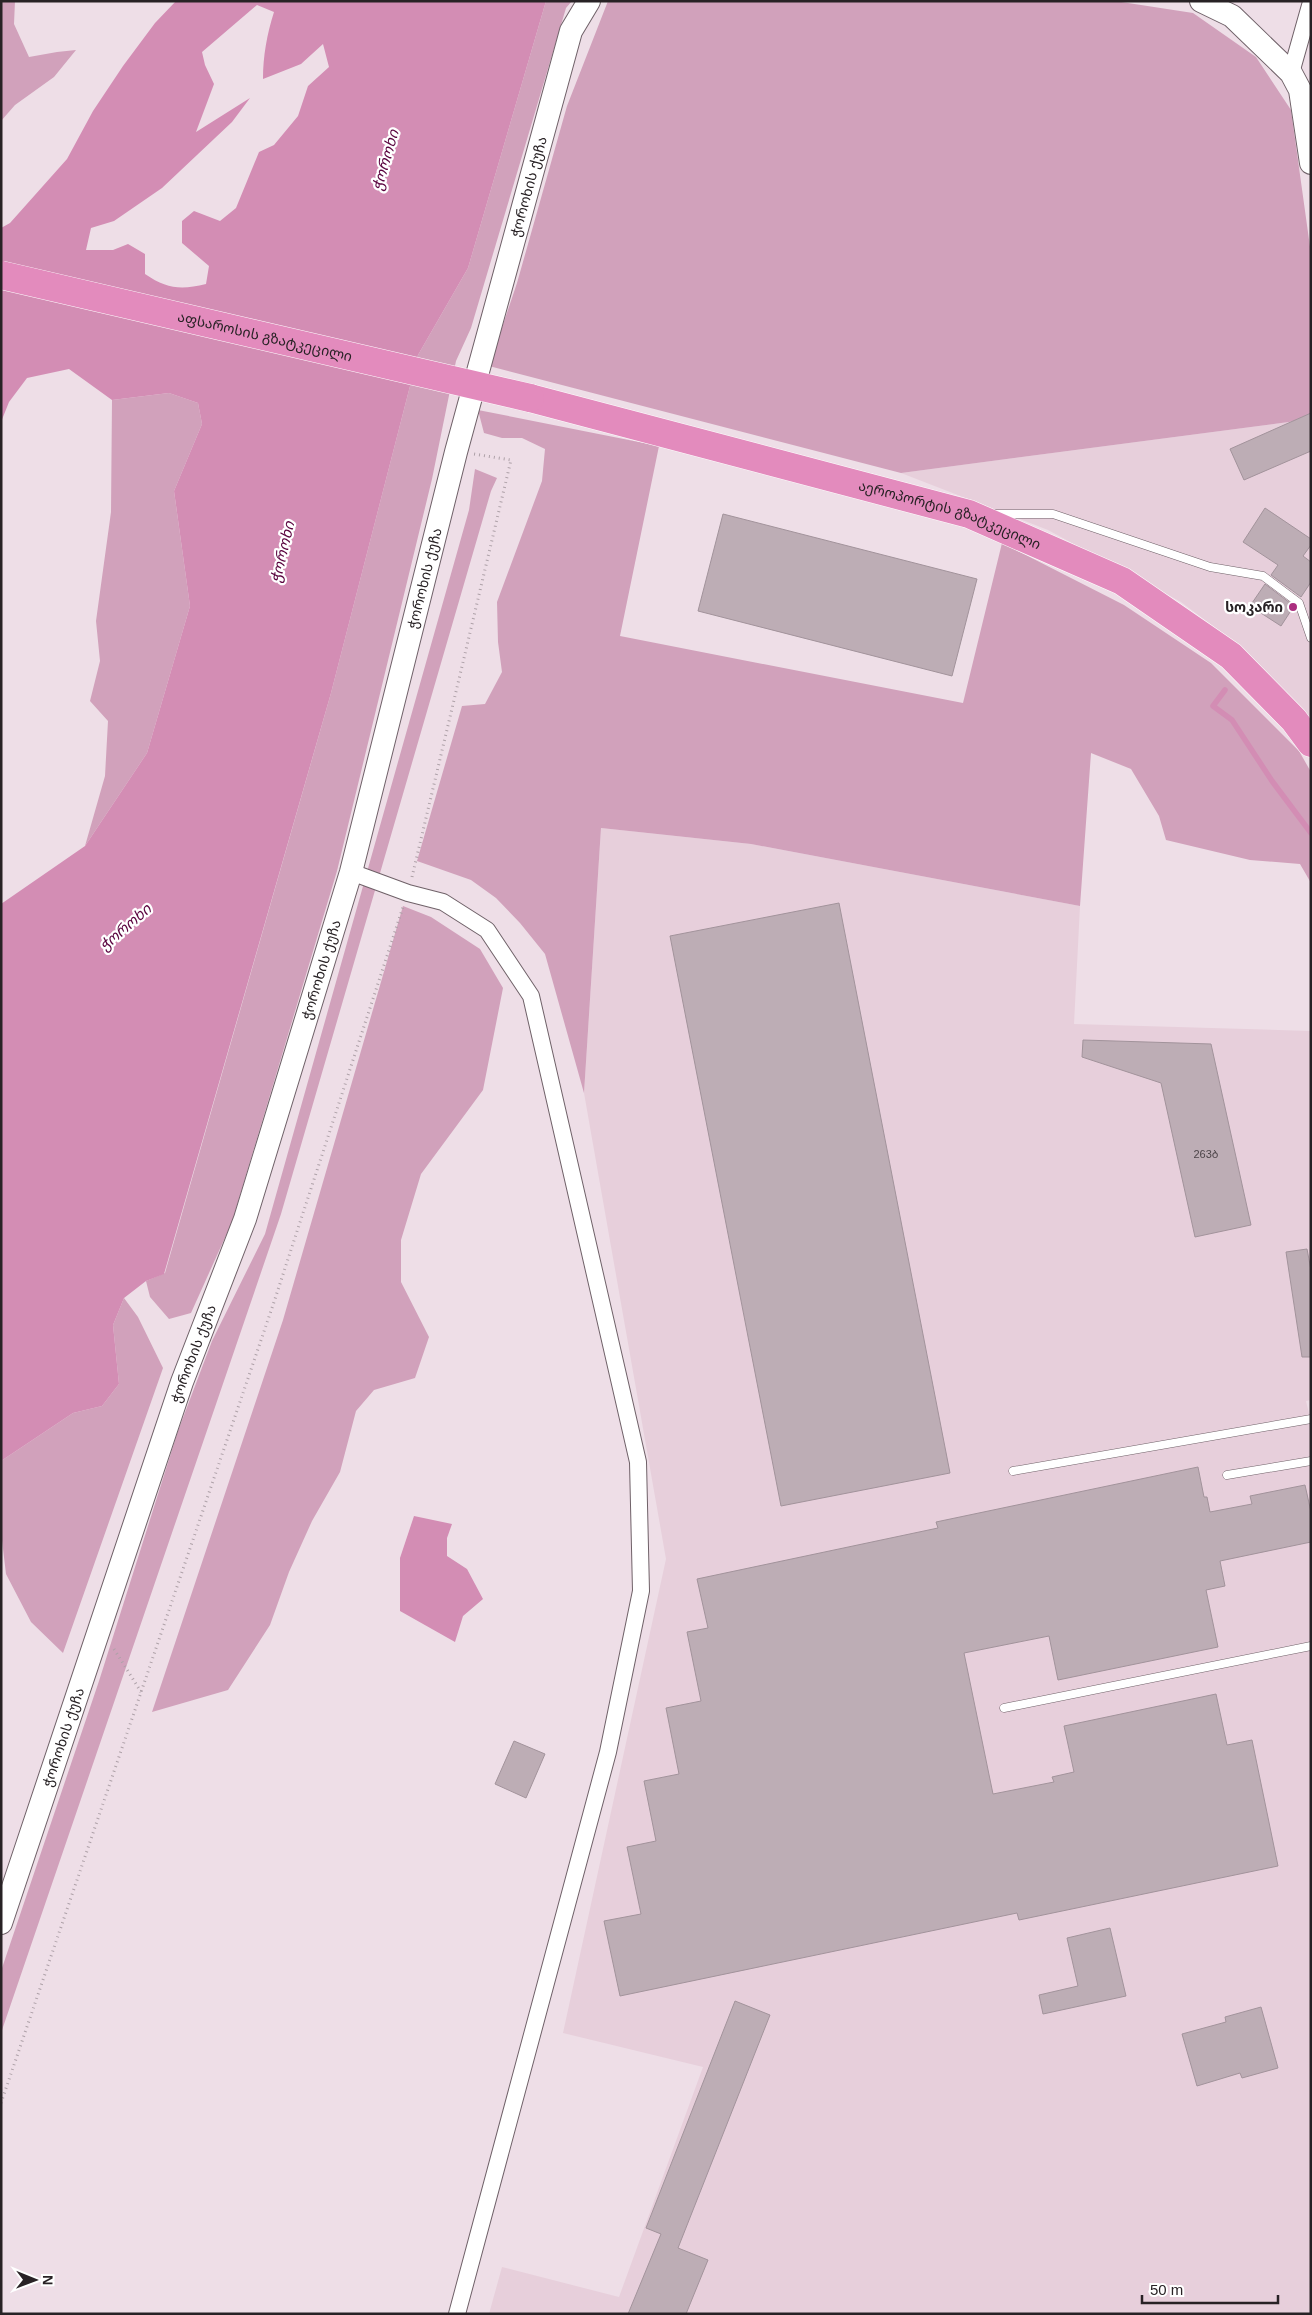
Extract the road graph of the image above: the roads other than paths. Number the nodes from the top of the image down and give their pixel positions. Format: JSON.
{"nodes":[{"id":1,"x":589,"y":1,"type":"edge"},
{"id":2,"x":1201,"y":1,"type":"edge"},
{"id":3,"x":1311,"y":2,"type":"edge"},
{"id":4,"x":1292,"y":73,"type":"junction"},
{"id":5,"x":1311,"y":163,"type":"edge"},
{"id":6,"x":1,"y":275,"type":"edge"},
{"id":7,"x":530,"y":398,"type":"joint"},
{"id":8,"x":969,"y":514,"type":"junction"},
{"id":9,"x":1311,"y":638,"type":"edge"},
{"id":10,"x":1311,"y":743,"type":"edge"},
{"id":11,"x":351,"y":872,"type":"junction"},
{"id":12,"x":1311,"y":1419,"type":"edge"},
{"id":13,"x":1311,"y":1461,"type":"edge"},
{"id":14,"x":1013,"y":1471,"type":"dead end"},
{"id":15,"x":1227,"y":1474,"type":"dead end"},
{"id":16,"x":1311,"y":1646,"type":"edge"},
{"id":17,"x":1004,"y":1708,"type":"dead end"},
{"id":18,"x":1,"y":1923,"type":"edge"},
{"id":19,"x":457,"y":2314,"type":"edge"}],
"edges":[{"from":1,"to":11,"type":"street","name":"ჭოროხის ქუჩა"},
{"from":2,"to":4,"type":"street"},
{"from":3,"to":4,"type":"street"},
{"from":4,"to":5,"type":"street"},
{"from":6,"to":7,"type":"highway","name":"აფსაროსის გზატკეცილი","bridge":true},
{"from":7,"to":8,"type":"highway","name":"აეროპორტის გზატკეცილი"},
{"from":8,"to":9,"type":"lane"},
{"from":8,"to":10,"type":"highway","name":"აეროპორტის გზატკეცილი"},
{"from":11,"to":18,"type":"street","name":"ჭოროხის ქუჩა"},
{"from":11,"to":19,"type":"street"},
{"from":12,"to":14,"type":"lane"},
{"from":13,"to":15,"type":"lane"},
{"from":16,"to":17,"type":"lane"}]}
